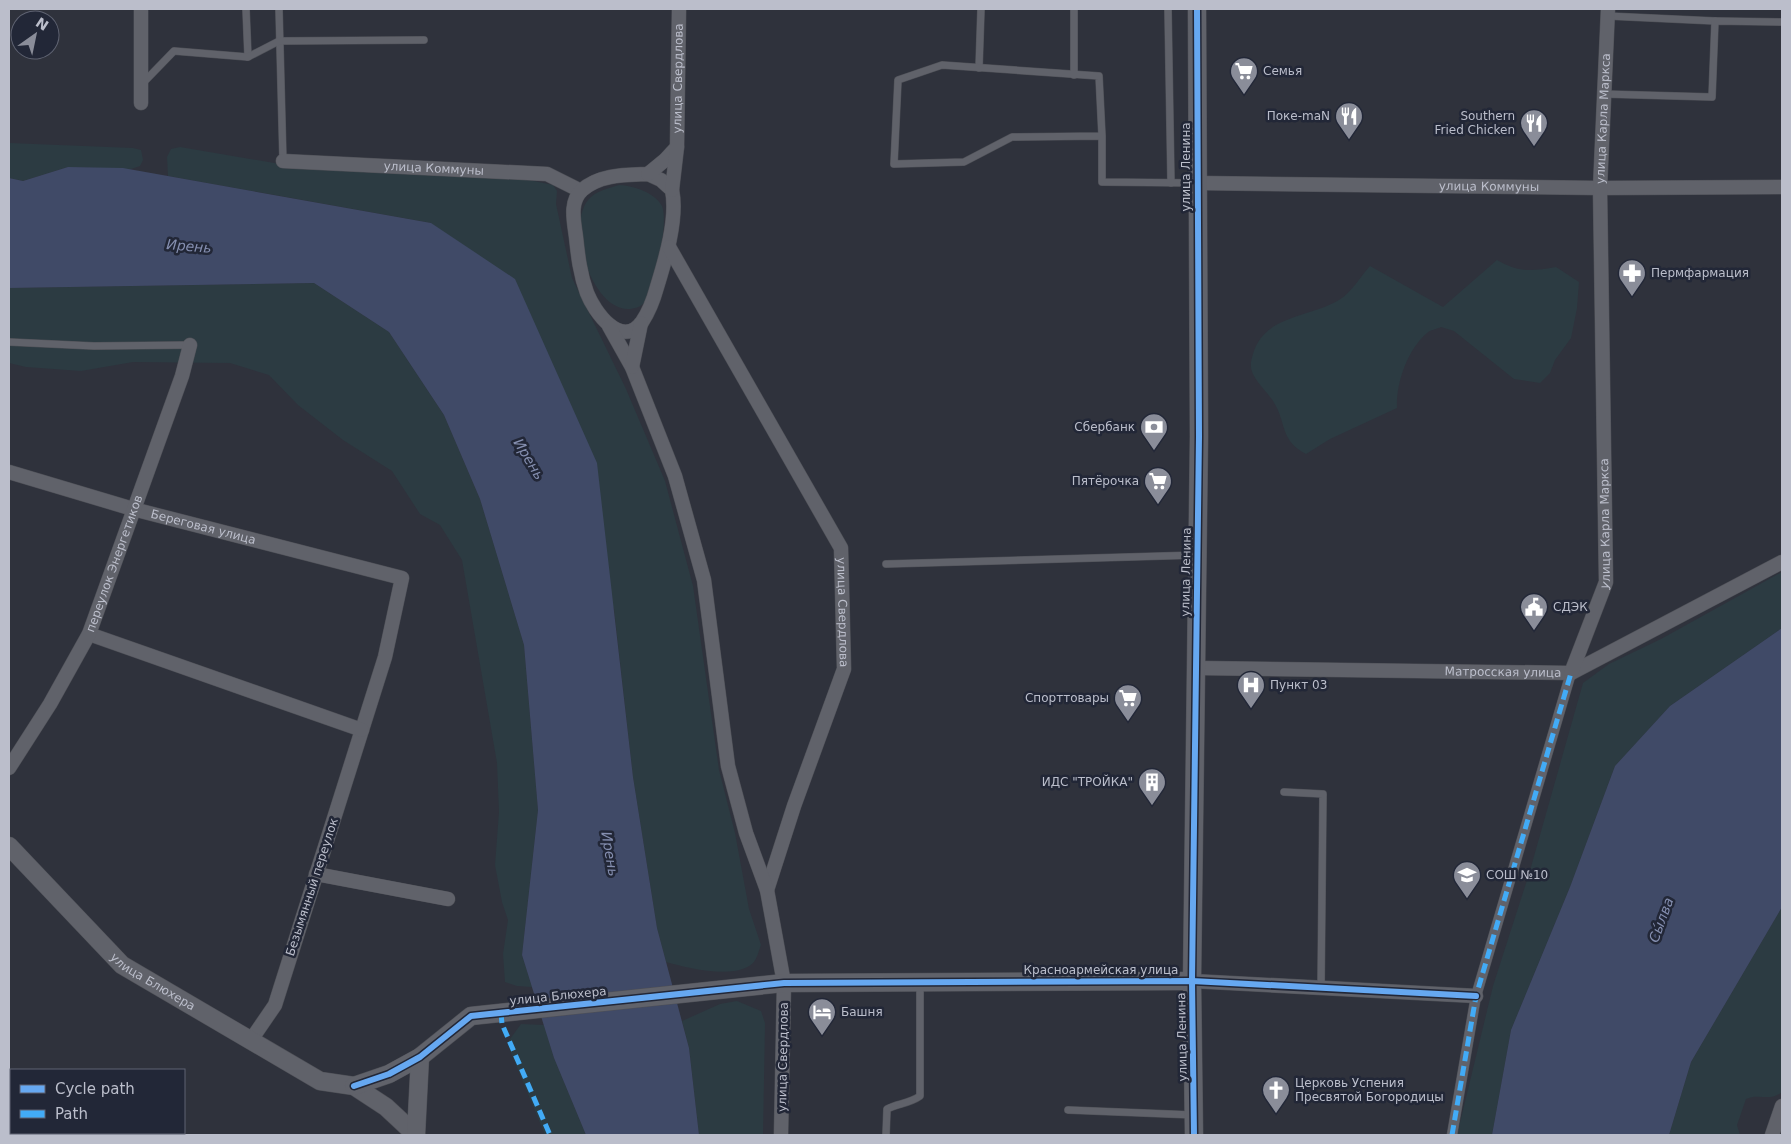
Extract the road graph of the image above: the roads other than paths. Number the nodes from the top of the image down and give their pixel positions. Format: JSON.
{"nodes":[{"id":1,"x":141,"y":9,"type":"edge"},
{"id":2,"x":246,"y":9,"type":"edge"},
{"id":3,"x":278,"y":9,"type":"edge"},
{"id":4,"x":679,"y":9,"type":"edge"},
{"id":5,"x":981,"y":9,"type":"edge"},
{"id":6,"x":1074,"y":9,"type":"edge"},
{"id":7,"x":1168,"y":9,"type":"edge"},
{"id":8,"x":1197,"y":9,"type":"edge"},
{"id":9,"x":1608,"y":12,"type":"edge"},
{"id":10,"x":1715,"y":21,"type":"junction"},
{"id":11,"x":1782,"y":22,"type":"edge"},
{"id":12,"x":424,"y":40,"type":"dead end"},
{"id":13,"x":280,"y":41,"type":"junction"},
{"id":14,"x":248,"y":57,"type":"junction"},
{"id":15,"x":979,"y":68,"type":"junction"},
{"id":16,"x":1074,"y":75,"type":"junction"},
{"id":17,"x":141,"y":85,"type":"junction"},
{"id":18,"x":1604,"y":94,"type":"junction"},
{"id":19,"x":141,"y":103,"type":"dead end"},
{"id":20,"x":1102,"y":136,"type":"junction"},
{"id":21,"x":676,"y":147,"type":"junction"},
{"id":22,"x":283,"y":161,"type":"joint"},
{"id":23,"x":648,"y":174,"type":"junction"},
{"id":24,"x":1171,"y":183,"type":"junction"},
{"id":25,"x":1197,"y":183,"type":"junction"},
{"id":26,"x":1782,"y":187,"type":"edge"},
{"id":27,"x":1600,"y":188,"type":"junction"},
{"id":28,"x":672,"y":190,"type":"junction"},
{"id":29,"x":581,"y":191,"type":"junction"},
{"id":30,"x":670,"y":247,"type":"junction"},
{"id":31,"x":641,"y":322,"type":"junction"},
{"id":32,"x":608,"y":326,"type":"junction"},
{"id":33,"x":9,"y":342,"type":"edge"},
{"id":34,"x":190,"y":346,"type":"joint"},
{"id":35,"x":632,"y":368,"type":"junction"},
{"id":36,"x":9,"y":472,"type":"edge"},
{"id":37,"x":133,"y":509,"type":"junction"},
{"id":38,"x":1198,"y":555,"type":"junction"},
{"id":39,"x":1782,"y":562,"type":"edge"},
{"id":40,"x":886,"y":564,"type":"dead end"},
{"id":41,"x":402,"y":578,"type":"joint"},
{"id":42,"x":89,"y":634,"type":"junction"},
{"id":43,"x":1196,"y":668,"type":"junction"},
{"id":44,"x":1571,"y":673,"type":"junction"},
{"id":45,"x":362,"y":730,"type":"junction"},
{"id":46,"x":9,"y":768,"type":"edge"},
{"id":47,"x":1284,"y":792,"type":"dead end"},
{"id":48,"x":9,"y":846,"type":"edge"},
{"id":49,"x":316,"y":874,"type":"junction"},
{"id":50,"x":768,"y":890,"type":"junction"},
{"id":51,"x":448,"y":899,"type":"dead end"},
{"id":52,"x":1192,"y":981,"type":"junction"},
{"id":53,"x":784,"y":982,"type":"junction"},
{"id":54,"x":920,"y":982,"type":"junction"},
{"id":55,"x":1321,"y":989,"type":"junction"},
{"id":56,"x":1476,"y":996,"type":"junction"},
{"id":57,"x":251,"y":1040,"type":"junction"},
{"id":58,"x":420,"y":1057,"type":"junction"},
{"id":59,"x":354,"y":1086,"type":"junction"},
{"id":60,"x":1782,"y":1106,"type":"edge"},
{"id":61,"x":1068,"y":1110,"type":"dead end"},
{"id":62,"x":1194,"y":1115,"type":"junction"},
{"id":63,"x":416,"y":1135,"type":"edge"},
{"id":64,"x":781,"y":1135,"type":"edge"},
{"id":65,"x":886,"y":1135,"type":"edge"},
{"id":66,"x":1194,"y":1135,"type":"edge"},
{"id":67,"x":1452,"y":1135,"type":"edge"},
{"id":68,"x":1772,"y":1135,"type":"edge"}],
"edges":[{"from":1,"to":17,"type":"street"},
{"from":2,"to":14,"type":"lane"},
{"from":3,"to":13,"type":"lane"},
{"from":4,"to":21,"type":"street","name":"улица Свердлова"},
{"from":5,"to":15,"type":"lane"},
{"from":6,"to":16,"type":"lane"},
{"from":7,"to":24,"type":"lane"},
{"from":8,"to":25,"type":"street","name":"улица Ленина"},
{"from":9,"to":10,"type":"lane"},
{"from":9,"to":18,"type":"street","name":"улица Карла Маркса"},
{"from":10,"to":11,"type":"lane"},
{"from":10,"to":18,"type":"lane"},
{"from":12,"to":13,"type":"lane"},
{"from":13,"to":14,"type":"lane"},
{"from":13,"to":22,"type":"lane"},
{"from":14,"to":17,"type":"lane"},
{"from":15,"to":16,"type":"lane"},
{"from":15,"to":20,"type":"lane"},
{"from":16,"to":20,"type":"lane"},
{"from":17,"to":19,"type":"street"},
{"from":18,"to":27,"type":"street","name":"улица Карла Маркса"},
{"from":20,"to":24,"type":"lane"},
{"from":21,"to":23,"type":"street","name":"улица Свердлова"},
{"from":21,"to":28,"type":"street","name":"улица Свердлова"},
{"from":22,"to":29,"type":"street","name":"улица Коммуны"},
{"from":23,"to":28,"type":"street"},
{"from":23,"to":29,"type":"street"},
{"from":24,"to":25,"type":"lane"},
{"from":25,"to":27,"type":"street","name":"улица Коммуны"},
{"from":25,"to":38,"type":"street","name":"улица Ленина"},
{"from":26,"to":27,"type":"street","name":"улица Коммуны"},
{"from":27,"to":44,"type":"street","name":"улица Карла Маркса"},
{"from":28,"to":30,"type":"street","name":"улица Свердлова"},
{"from":29,"to":32,"type":"street","name":"улица Свердлова"},
{"from":30,"to":31,"type":"street","name":"улица Свердлова"},
{"from":30,"to":50,"type":"street","name":"улица Свердлова"},
{"from":31,"to":32,"type":"street"},
{"from":31,"to":35,"type":"street"},
{"from":32,"to":35,"type":"street","name":"улица Свердлова"},
{"from":33,"to":34,"type":"lane"},
{"from":34,"to":37,"type":"street","name":"переулок Энергетиков"},
{"from":35,"to":50,"type":"street","name":"улица Свердлова"},
{"from":36,"to":37,"type":"street","name":"Береговая улица"},
{"from":37,"to":41,"type":"street","name":"Береговая улица"},
{"from":37,"to":42,"type":"street","name":"переулок Энергетиков"},
{"from":38,"to":40,"type":"lane"},
{"from":38,"to":43,"type":"street","name":"улица Ленина"},
{"from":39,"to":44,"type":"street","name":"Матросская улица"},
{"from":41,"to":45,"type":"street","name":"Безымянный переулок"},
{"from":42,"to":45,"type":"street"},
{"from":42,"to":46,"type":"street","name":"переулок Энергетиков"},
{"from":43,"to":44,"type":"street","name":"Матросская улица"},
{"from":43,"to":52,"type":"street","name":"улица Ленина"},
{"from":44,"to":56,"type":"street","name":"улица Карла Маркса"},
{"from":45,"to":49,"type":"street","name":"Безымянный переулок"},
{"from":47,"to":55,"type":"lane"},
{"from":48,"to":57,"type":"street","name":"улица Блюхера"},
{"from":49,"to":51,"type":"street"},
{"from":49,"to":57,"type":"street","name":"Безымянный переулок"},
{"from":50,"to":53,"type":"street","name":"улица Свердлова"},
{"from":52,"to":54,"type":"street","name":"Красноармейская улица"},
{"from":52,"to":55,"type":"street","name":"Красноармейская улица"},
{"from":52,"to":62,"type":"street","name":"улица Ленина"},
{"from":53,"to":54,"type":"street","name":"Красноармейская улица"},
{"from":53,"to":58,"type":"street","name":"улица Блюхера"},
{"from":53,"to":64,"type":"street","name":"улица Свердлова"},
{"from":54,"to":65,"type":"lane"},
{"from":55,"to":56,"type":"street","name":"Красноармейская улица"},
{"from":56,"to":67,"type":"street","name":"улица Карла Маркса"},
{"from":57,"to":59,"type":"street","name":"улица Блюхера"},
{"from":58,"to":59,"type":"street","name":"улица Блюхера"},
{"from":58,"to":63,"type":"street"},
{"from":59,"to":63,"type":"street","name":"улица Блюхера"},
{"from":60,"to":68,"type":"street"},
{"from":61,"to":62,"type":"lane"},
{"from":62,"to":66,"type":"street","name":"улица Ленина"}]}
